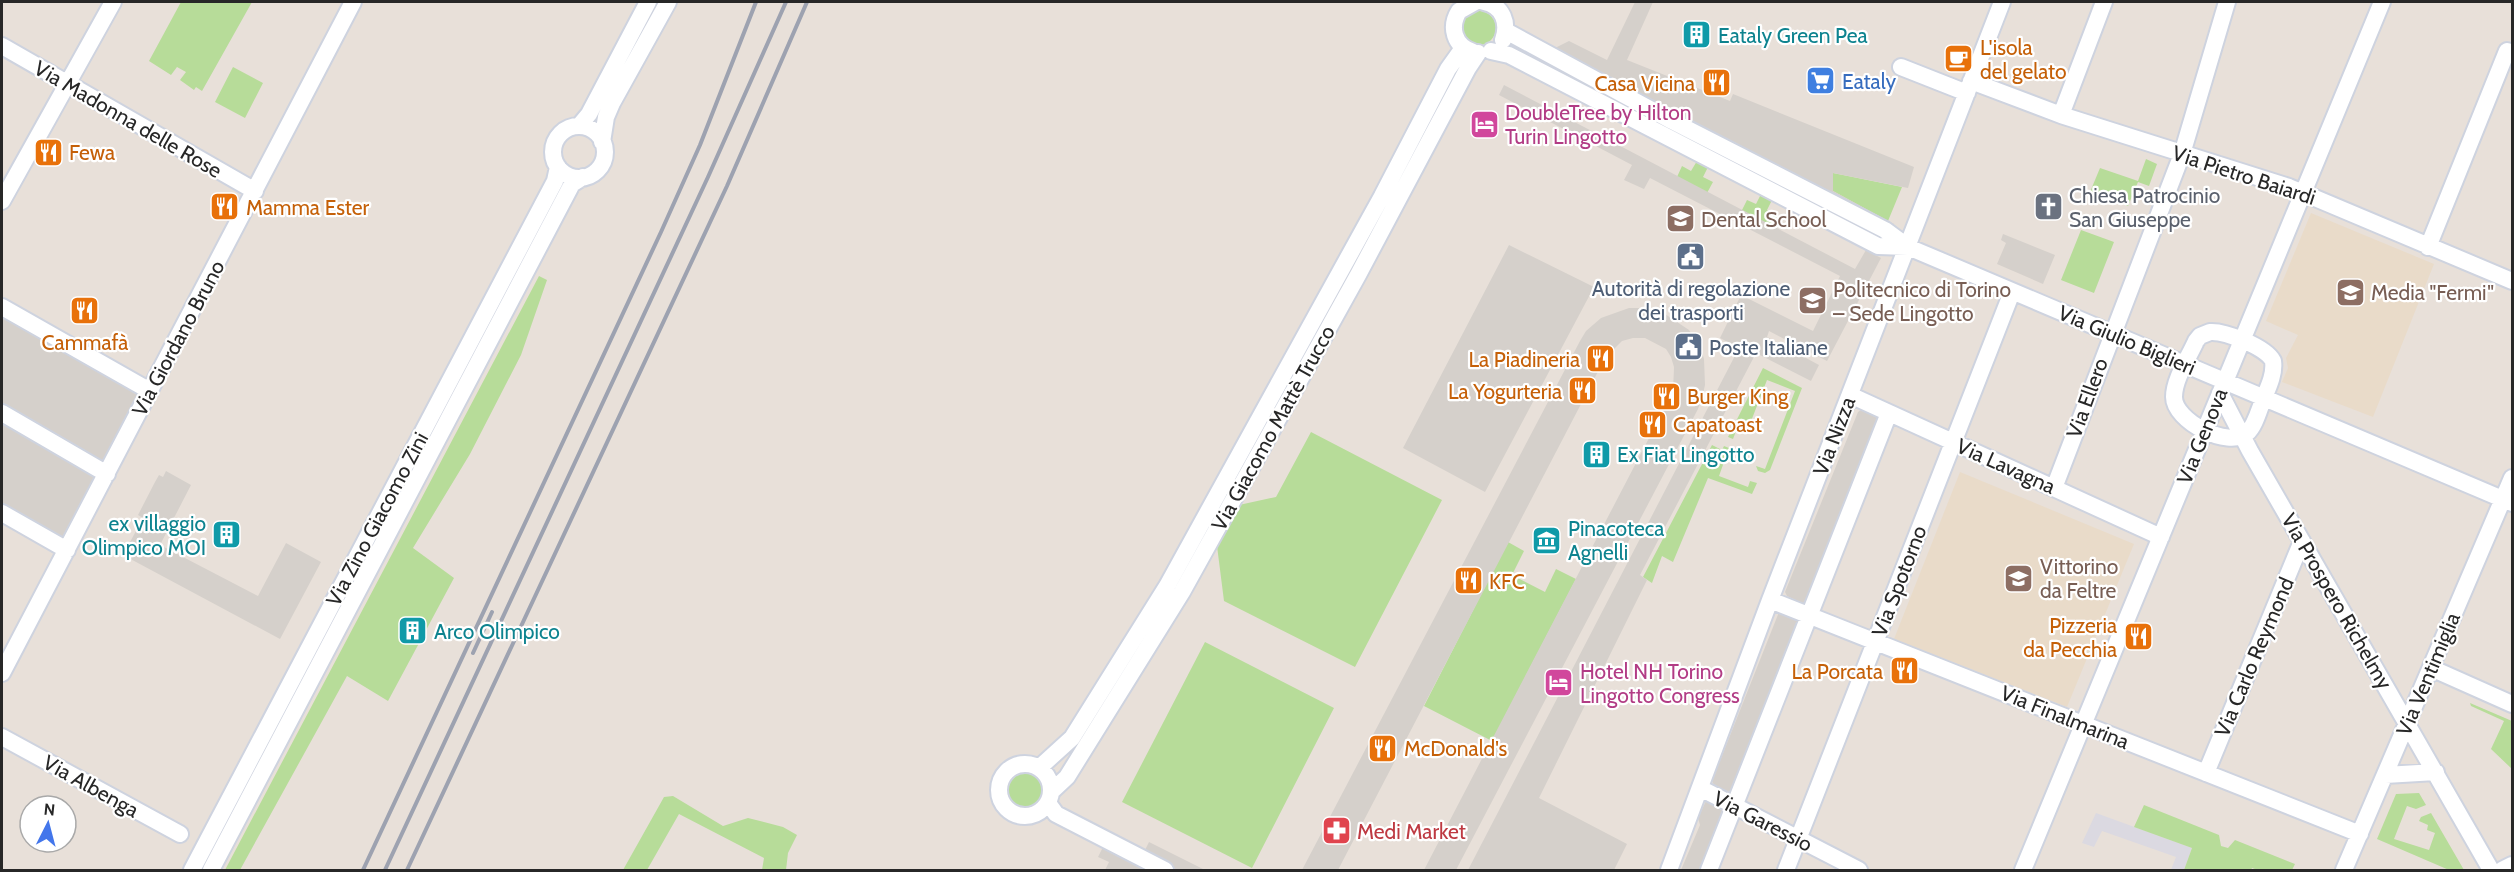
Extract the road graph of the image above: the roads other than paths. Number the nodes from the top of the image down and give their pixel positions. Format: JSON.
{"nodes":[{"id":1,"x":113,"y":2,"type":"edge"},
{"id":2,"x":648,"y":2,"type":"edge"},
{"id":3,"x":668,"y":2,"type":"edge"},
{"id":4,"x":1474,"y":2,"type":"edge"},
{"id":5,"x":1484,"y":2,"type":"edge"},
{"id":6,"x":2002,"y":2,"type":"edge"},
{"id":7,"x":2104,"y":2,"type":"edge"},
{"id":8,"x":2227,"y":2,"type":"edge"},
{"id":9,"x":2382,"y":2,"type":"edge"},
{"id":10,"x":349,"y":3,"type":"edge"},
{"id":11,"x":1501,"y":7,"type":"edge"},
{"id":12,"x":1506,"y":31,"type":"junction"},
{"id":13,"x":2,"y":46,"type":"edge"},
{"id":14,"x":1478,"y":51,"type":"junction"},
{"id":15,"x":2510,"y":52,"type":"edge"},
{"id":16,"x":1901,"y":67,"type":"dead end"},
{"id":17,"x":67,"y":83,"type":"junction"},
{"id":18,"x":1969,"y":87,"type":"junction"},
{"id":19,"x":2061,"y":115,"type":"junction"},
{"id":20,"x":579,"y":126,"type":"junction"},
{"id":21,"x":602,"y":142,"type":"junction"},
{"id":22,"x":2182,"y":154,"type":"junction"},
{"id":23,"x":558,"y":167,"type":"junction"},
{"id":24,"x":583,"y":177,"type":"junction"},
{"id":25,"x":255,"y":191,"type":"junction"},
{"id":26,"x":2303,"y":193,"type":"junction"},
{"id":27,"x":2,"y":201,"type":"edge"},
{"id":28,"x":1908,"y":247,"type":"junction"},
{"id":29,"x":2428,"y":247,"type":"junction"},
{"id":30,"x":2512,"y":281,"type":"edge"},
{"id":31,"x":2012,"y":292,"type":"junction"},
{"id":32,"x":2,"y":307,"type":"edge"},
{"id":33,"x":2112,"y":334,"type":"junction"},
{"id":34,"x":2241,"y":341,"type":"junction"},
{"id":35,"x":2185,"y":365,"type":"junction"},
{"id":36,"x":2222,"y":387,"type":"junction"},
{"id":37,"x":150,"y":391,"type":"junction"},
{"id":38,"x":1850,"y":395,"type":"junction"},
{"id":39,"x":2264,"y":398,"type":"junction"},
{"id":40,"x":2,"y":413,"type":"edge"},
{"id":41,"x":1888,"y":413,"type":"junction"},
{"id":42,"x":2205,"y":429,"type":"junction"},
{"id":43,"x":2242,"y":436,"type":"junction"},
{"id":44,"x":1953,"y":442,"type":"junction"},
{"id":45,"x":107,"y":474,"type":"junction"},
{"id":46,"x":2512,"y":477,"type":"edge"},
{"id":47,"x":2054,"y":488,"type":"junction"},
{"id":48,"x":2508,"y":501,"type":"edge"},
{"id":49,"x":2,"y":513,"type":"edge"},
{"id":50,"x":2161,"y":537,"type":"junction"},
{"id":51,"x":2302,"y":541,"type":"junction"},
{"id":52,"x":66,"y":550,"type":"junction"},
{"id":53,"x":1770,"y":600,"type":"junction"},
{"id":54,"x":1810,"y":616,"type":"junction"},
{"id":55,"x":1876,"y":641,"type":"junction"},
{"id":56,"x":2431,"y":668,"type":"junction"},
{"id":57,"x":2,"y":673,"type":"edge"},
{"id":58,"x":2512,"y":704,"type":"edge"},
{"id":59,"x":2408,"y":723,"type":"junction"},
{"id":60,"x":2083,"y":724,"type":"junction"},
{"id":61,"x":2,"y":737,"type":"edge"},
{"id":62,"x":1039,"y":768,"type":"junction"},
{"id":63,"x":2436,"y":772,"type":"junction"},
{"id":64,"x":2206,"y":773,"type":"junction"},
{"id":65,"x":2385,"y":775,"type":"junction"},
{"id":66,"x":1700,"y":788,"type":"junction"},
{"id":67,"x":1050,"y":797,"type":"junction"},
{"id":68,"x":1734,"y":805,"type":"junction"},
{"id":69,"x":180,"y":834,"type":"dead end"},
{"id":70,"x":2360,"y":834,"type":"junction"},
{"id":71,"x":1798,"y":838,"type":"junction"},
{"id":72,"x":2512,"y":865,"type":"edge"},
{"id":73,"x":192,"y":870,"type":"edge"},
{"id":74,"x":212,"y":870,"type":"edge"},
{"id":75,"x":1165,"y":870,"type":"edge"},
{"id":76,"x":1669,"y":870,"type":"edge"},
{"id":77,"x":1709,"y":870,"type":"edge"},
{"id":78,"x":1786,"y":870,"type":"edge"},
{"id":79,"x":1858,"y":870,"type":"edge"},
{"id":80,"x":2023,"y":870,"type":"edge"},
{"id":81,"x":2344,"y":870,"type":"edge"},
{"id":82,"x":2491,"y":870,"type":"edge"},
{"id":83,"x":2502,"y":870,"type":"edge"}],
"edges":[{"from":1,"to":17,"type":"street"},
{"from":2,"to":20,"type":"street"},
{"from":3,"to":21,"type":"street"},
{"from":4,"to":14,"type":"street"},
{"from":5,"to":11,"type":"street"},
{"from":6,"to":18,"type":"street","name":"Via Nizza"},
{"from":7,"to":19,"type":"street"},
{"from":8,"to":22,"type":"street","name":"Via Ellero"},
{"from":9,"to":26,"type":"street","name":"Via Genova"},
{"from":10,"to":25,"type":"street","name":"Via Giordano Bruno"},
{"from":11,"to":12,"type":"street"},
{"from":12,"to":14,"type":"street"},
{"from":12,"to":28,"type":"street"},
{"from":13,"to":17,"type":"street","name":"Via Madonna delle Rose"},
{"from":14,"to":28,"type":"street"},
{"from":14,"to":62,"type":"street","name":"Via Giacomo Mattè Trucco"},
{"from":14,"to":67,"type":"street","name":"Via Giacomo Mattè Trucco"},
{"from":15,"to":29,"type":"street"},
{"from":16,"to":18,"type":"street","name":"Via Pietro Baiardi"},
{"from":17,"to":25,"type":"street","name":"Via Madonna delle Rose"},
{"from":17,"to":27,"type":"street"},
{"from":18,"to":19,"type":"street","name":"Via Pietro Baiardi"},
{"from":18,"to":28,"type":"street","name":"Via Nizza"},
{"from":19,"to":22,"type":"street","name":"Via Pietro Baiardi"},
{"from":20,"to":21,"type":"street"},
{"from":20,"to":23,"type":"street"},
{"from":21,"to":24,"type":"street"},
{"from":22,"to":26,"type":"street","name":"Via Pietro Baiardi"},
{"from":22,"to":33,"type":"street","name":"Via Ellero"},
{"from":23,"to":24,"type":"street"},
{"from":23,"to":73,"type":"street","name":"Via Zino Giacomo Zini"},
{"from":24,"to":74,"type":"street","name":"Via Zino Giacomo Zini"},
{"from":25,"to":37,"type":"street","name":"Via Giordano Bruno"},
{"from":26,"to":29,"type":"street","name":"Via Pietro Baiardi"},
{"from":26,"to":34,"type":"street","name":"Via Genova"},
{"from":28,"to":31,"type":"street","name":"Via Giulio Biglieri"},
{"from":28,"to":38,"type":"street","name":"Via Nizza"},
{"from":29,"to":30,"type":"street","name":"Via Pietro Baiardi"},
{"from":31,"to":33,"type":"street","name":"Via Giulio Biglieri"},
{"from":31,"to":44,"type":"street","name":"Via Spotorno"},
{"from":32,"to":37,"type":"street"},
{"from":33,"to":35,"type":"street","name":"Via Giulio Biglieri"},
{"from":33,"to":47,"type":"street","name":"Via Ellero"},
{"from":34,"to":35,"type":"street"},
{"from":34,"to":36,"type":"street","name":"Via Genova"},
{"from":34,"to":39,"type":"street"},
{"from":35,"to":36,"type":"street","name":"Via Giulio Biglieri"},
{"from":35,"to":42,"type":"street"},
{"from":36,"to":39,"type":"street","name":"Via Giulio Biglieri"},
{"from":36,"to":42,"type":"street","name":"Via Genova"},
{"from":36,"to":43,"type":"street","name":"Via Prospero Richelmy"},
{"from":37,"to":45,"type":"street","name":"Via Giordano Bruno"},
{"from":38,"to":41,"type":"street","name":"Via Lavagna"},
{"from":38,"to":53,"type":"street","name":"Via Nizza"},
{"from":39,"to":43,"type":"street"},
{"from":39,"to":48,"type":"street","name":"Via Giulio Biglieri"},
{"from":40,"to":45,"type":"street"},
{"from":41,"to":44,"type":"street","name":"Via Lavagna"},
{"from":41,"to":54,"type":"street"},
{"from":42,"to":43,"type":"street"},
{"from":42,"to":50,"type":"street","name":"Via Genova"},
{"from":43,"to":51,"type":"street","name":"Via Prospero Richelmy"},
{"from":44,"to":47,"type":"street","name":"Via Lavagna"},
{"from":44,"to":55,"type":"street","name":"Via Spotorno"},
{"from":45,"to":52,"type":"street","name":"Via Giordano Bruno"},
{"from":46,"to":48,"type":"street","name":"Via Ventimiglia"},
{"from":47,"to":50,"type":"street","name":"Via Lavagna"},
{"from":48,"to":56,"type":"street","name":"Via Ventimiglia"},
{"from":49,"to":52,"type":"street"},
{"from":50,"to":60,"type":"street","name":"Via Genova"},
{"from":51,"to":59,"type":"street","name":"Via Prospero Richelmy"},
{"from":51,"to":64,"type":"street","name":"Via Carlo Reymond"},
{"from":52,"to":57,"type":"street","name":"Via Giordano Bruno"},
{"from":53,"to":54,"type":"street","name":"Via Finalmarina"},
{"from":53,"to":66,"type":"street","name":"Via Nizza"},
{"from":54,"to":55,"type":"street","name":"Via Finalmarina"},
{"from":54,"to":68,"type":"street"},
{"from":55,"to":60,"type":"street","name":"Via Finalmarina"},
{"from":55,"to":71,"type":"street","name":"Via Spotorno"},
{"from":56,"to":58,"type":"street"},
{"from":56,"to":59,"type":"street","name":"Via Ventimiglia"},
{"from":59,"to":63,"type":"street","name":"Via Prospero Richelmy"},
{"from":59,"to":65,"type":"street","name":"Via Ventimiglia"},
{"from":60,"to":64,"type":"street","name":"Via Finalmarina"},
{"from":60,"to":80,"type":"street","name":"Via Genova"},
{"from":61,"to":69,"type":"street","name":"Via Albenga"},
{"from":62,"to":67,"type":"street"},
{"from":62,"to":67,"type":"street"},
{"from":63,"to":65,"type":"street"},
{"from":63,"to":82,"type":"street","name":"Via Prospero Richelmy"},
{"from":64,"to":70,"type":"street","name":"Via Finalmarina"},
{"from":65,"to":70,"type":"street","name":"Via Ventimiglia"},
{"from":66,"to":68,"type":"street","name":"Via Garessio"},
{"from":66,"to":76,"type":"street","name":"Via Nizza"},
{"from":67,"to":75,"type":"street"},
{"from":68,"to":71,"type":"street","name":"Via Garessio"},
{"from":68,"to":77,"type":"street"},
{"from":70,"to":81,"type":"street","name":"Via Ventimiglia"},
{"from":71,"to":78,"type":"street","name":"Via Spotorno"},
{"from":71,"to":79,"type":"street","name":"Via Garessio"},
{"from":72,"to":83,"type":"street"}]}
